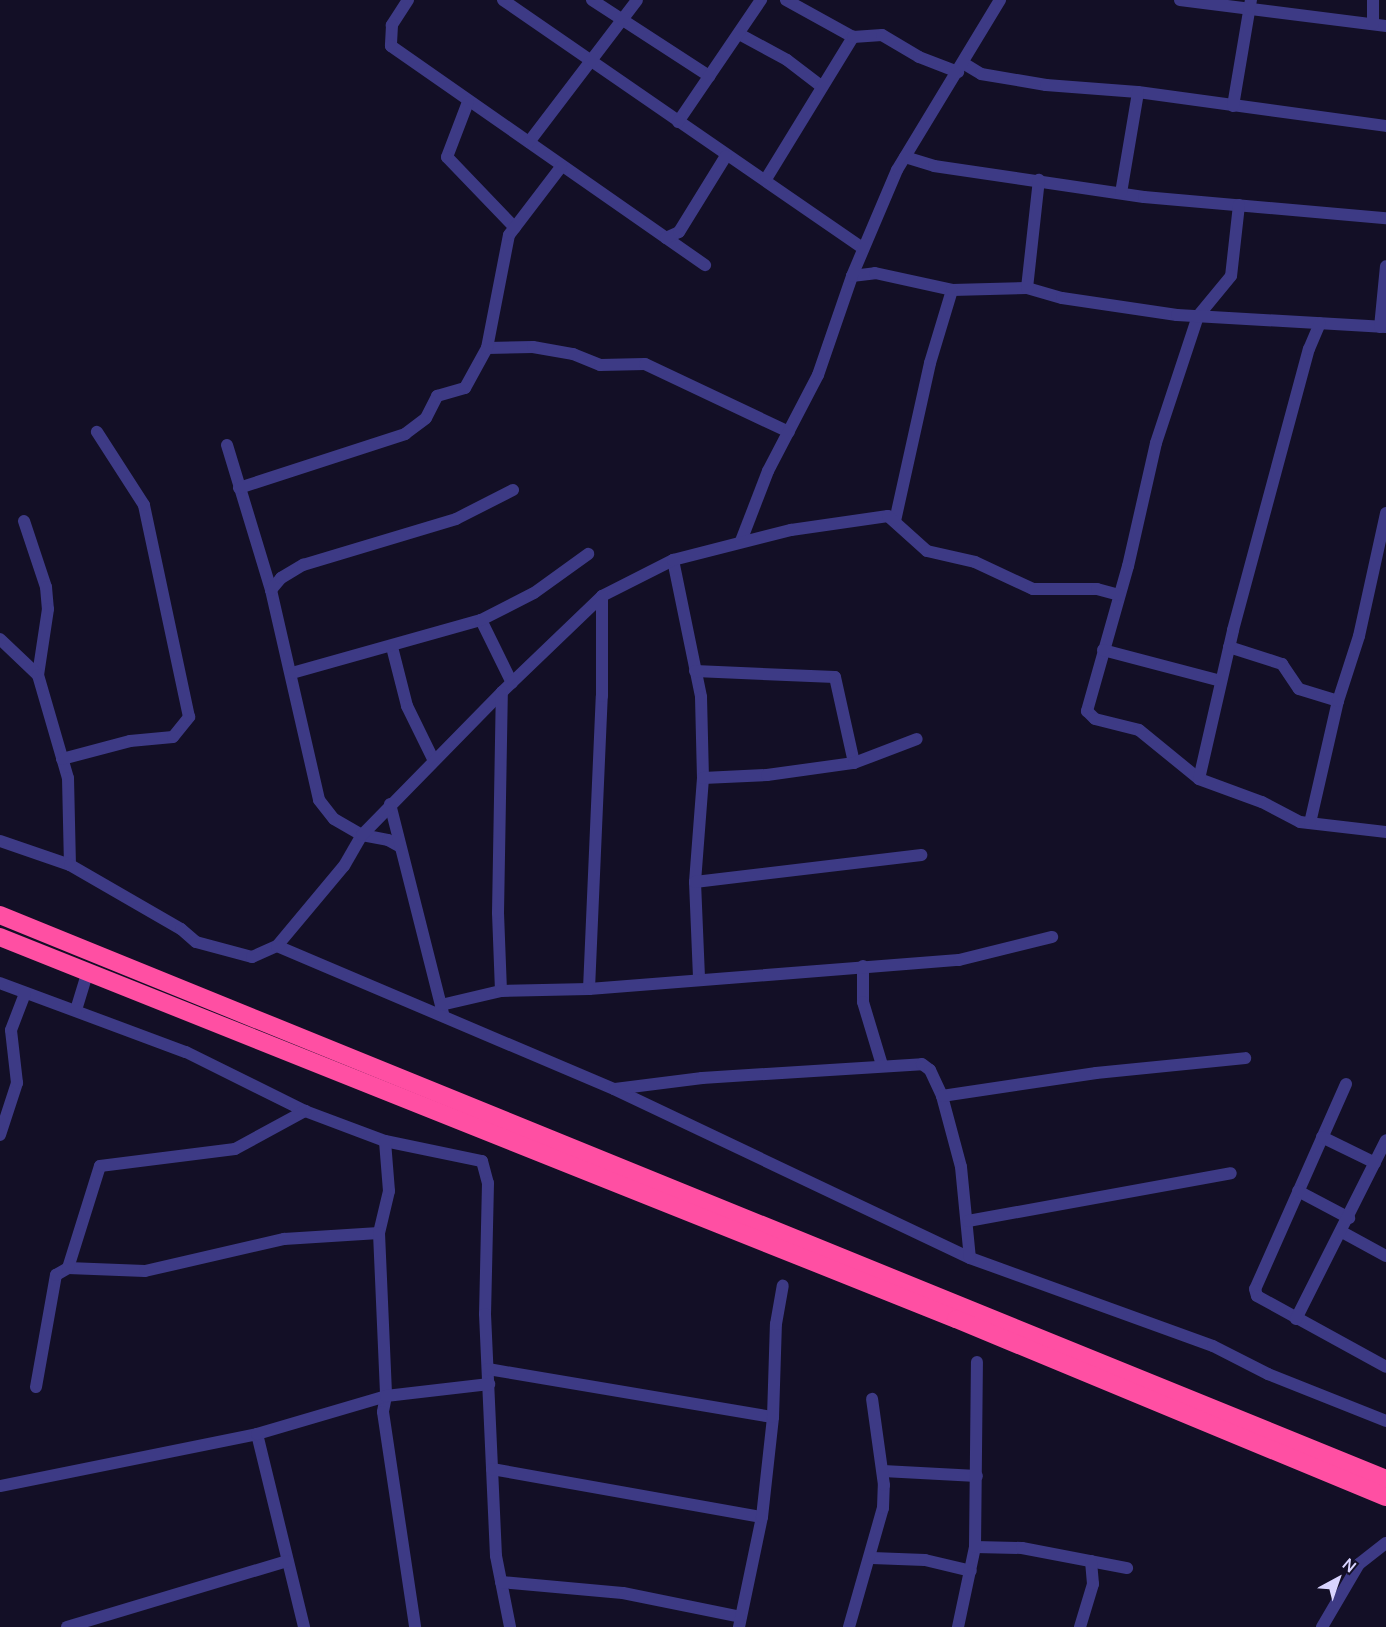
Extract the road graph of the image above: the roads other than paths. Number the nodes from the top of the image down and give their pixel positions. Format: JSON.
{"nodes":[{"id":1,"x":408,"y":0,"type":"edge"},
{"id":2,"x":592,"y":0,"type":"edge"},
{"id":3,"x":637,"y":0,"type":"edge"},
{"id":4,"x":761,"y":0,"type":"edge"},
{"id":5,"x":786,"y":0,"type":"edge"},
{"id":6,"x":1000,"y":0,"type":"edge"},
{"id":7,"x":1180,"y":0,"type":"edge"},
{"id":8,"x":1373,"y":0,"type":"edge"},
{"id":9,"x":505,"y":1,"type":"edge"},
{"id":10,"x":1251,"y":6,"type":"edge"},
{"id":11,"x":621,"y":22,"type":"junction"},
{"id":12,"x":1380,"y":25,"type":"edge"},
{"id":13,"x":741,"y":35,"type":"junction"},
{"id":14,"x":852,"y":37,"type":"junction"},
{"id":15,"x":590,"y":62,"type":"junction"},
{"id":16,"x":961,"y":68,"type":"junction"},
{"id":17,"x":709,"y":76,"type":"junction"},
{"id":18,"x":821,"y":86,"type":"junction"},
{"id":19,"x":1138,"y":92,"type":"junction"},
{"id":20,"x":468,"y":102,"type":"junction"},
{"id":21,"x":1233,"y":106,"type":"junction"},
{"id":22,"x":678,"y":122,"type":"junction"},
{"id":23,"x":1386,"y":126,"type":"edge"},
{"id":24,"x":530,"y":142,"type":"junction"},
{"id":25,"x":726,"y":156,"type":"junction"},
{"id":26,"x":905,"y":157,"type":"junction"},
{"id":27,"x":561,"y":167,"type":"junction"},
{"id":28,"x":766,"y":179,"type":"junction"},
{"id":29,"x":1039,"y":180,"type":"junction"},
{"id":30,"x":1121,"y":193,"type":"junction"},
{"id":31,"x":1239,"y":205,"type":"junction"},
{"id":32,"x":1386,"y":218,"type":"edge"},
{"id":33,"x":515,"y":228,"type":"junction"},
{"id":34,"x":666,"y":238,"type":"junction"},
{"id":35,"x":863,"y":248,"type":"junction"},
{"id":36,"x":705,"y":266,"type":"dead end"},
{"id":37,"x":1386,"y":266,"type":"edge"},
{"id":38,"x":852,"y":276,"type":"junction"},
{"id":39,"x":1027,"y":288,"type":"junction"},
{"id":40,"x":952,"y":290,"type":"junction"},
{"id":41,"x":1198,"y":316,"type":"junction"},
{"id":42,"x":1320,"y":323,"type":"junction"},
{"id":43,"x":1383,"y":327,"type":"edge"},
{"id":44,"x":487,"y":348,"type":"junction"},
{"id":45,"x":97,"y":432,"type":"dead end"},
{"id":46,"x":789,"y":432,"type":"junction"},
{"id":47,"x":227,"y":445,"type":"dead end"},
{"id":48,"x":239,"y":488,"type":"junction"},
{"id":49,"x":513,"y":490,"type":"dead end"},
{"id":50,"x":1386,"y":513,"type":"edge"},
{"id":51,"x":895,"y":521,"type":"junction"},
{"id":52,"x":24,"y":522,"type":"dead end"},
{"id":53,"x":741,"y":541,"type":"junction"},
{"id":54,"x":588,"y":554,"type":"dead end"},
{"id":55,"x":673,"y":560,"type":"junction"},
{"id":56,"x":271,"y":590,"type":"junction"},
{"id":57,"x":1119,"y":595,"type":"junction"},
{"id":58,"x":602,"y":596,"type":"junction"},
{"id":59,"x":481,"y":620,"type":"junction"},
{"id":60,"x":0,"y":639,"type":"edge"},
{"id":61,"x":392,"y":647,"type":"junction"},
{"id":62,"x":1229,"y":647,"type":"junction"},
{"id":63,"x":1103,"y":650,"type":"junction"},
{"id":64,"x":694,"y":671,"type":"junction"},
{"id":65,"x":292,"y":673,"type":"junction"},
{"id":66,"x":38,"y":675,"type":"junction"},
{"id":67,"x":1221,"y":681,"type":"junction"},
{"id":68,"x":512,"y":683,"type":"junction"},
{"id":69,"x":502,"y":692,"type":"junction"},
{"id":70,"x":1338,"y":701,"type":"junction"},
{"id":71,"x":917,"y":739,"type":"dead end"},
{"id":72,"x":62,"y":759,"type":"junction"},
{"id":73,"x":433,"y":759,"type":"junction"},
{"id":74,"x":854,"y":763,"type":"junction"},
{"id":75,"x":703,"y":778,"type":"junction"},
{"id":76,"x":1199,"y":779,"type":"junction"},
{"id":77,"x":390,"y":804,"type":"junction"},
{"id":78,"x":1310,"y":823,"type":"junction"},
{"id":79,"x":1386,"y":832,"type":"edge"},
{"id":80,"x":362,"y":835,"type":"junction"},
{"id":81,"x":0,"y":841,"type":"edge"},
{"id":82,"x":399,"y":846,"type":"junction"},
{"id":83,"x":921,"y":855,"type":"dead end"},
{"id":84,"x":70,"y":865,"type":"junction"},
{"id":85,"x":695,"y":882,"type":"junction"},
{"id":86,"x":0,"y":915,"type":"edge"},
{"id":87,"x":0,"y":937,"type":"edge"},
{"id":88,"x":1052,"y":938,"type":"dead end"},
{"id":89,"x":277,"y":946,"type":"junction"},
{"id":90,"x":863,"y":966,"type":"junction"},
{"id":91,"x":87,"y":974,"type":"junction"},
{"id":92,"x":699,"y":979,"type":"junction"},
{"id":93,"x":0,"y":983,"type":"edge"},
{"id":94,"x":589,"y":989,"type":"junction"},
{"id":95,"x":501,"y":991,"type":"junction"},
{"id":96,"x":25,"y":994,"type":"junction"},
{"id":97,"x":442,"y":1009,"type":"junction"},
{"id":98,"x":76,"y":1010,"type":"junction"},
{"id":99,"x":1245,"y":1058,"type":"dead end"},
{"id":100,"x":882,"y":1065,"type":"junction"},
{"id":101,"x":1346,"y":1084,"type":"dead end"},
{"id":102,"x":614,"y":1089,"type":"junction"},
{"id":103,"x":942,"y":1096,"type":"junction"},
{"id":104,"x":4,"y":1111,"type":"edge"},
{"id":105,"x":305,"y":1111,"type":"junction"},
{"id":106,"x":0,"y":1136,"type":"edge"},
{"id":107,"x":1322,"y":1137,"type":"junction"},
{"id":108,"x":1386,"y":1140,"type":"edge"},
{"id":109,"x":385,"y":1141,"type":"junction"},
{"id":110,"x":1375,"y":1163,"type":"junction"},
{"id":111,"x":1231,"y":1173,"type":"dead end"},
{"id":112,"x":1298,"y":1191,"type":"junction"},
{"id":113,"x":1349,"y":1218,"type":"junction"},
{"id":114,"x":968,"y":1221,"type":"junction"},
{"id":115,"x":1342,"y":1232,"type":"junction"},
{"id":116,"x":379,"y":1233,"type":"junction"},
{"id":117,"x":1386,"y":1256,"type":"edge"},
{"id":118,"x":970,"y":1258,"type":"junction"},
{"id":119,"x":68,"y":1268,"type":"junction"},
{"id":120,"x":783,"y":1286,"type":"dead end"},
{"id":121,"x":1296,"y":1318,"type":"junction"},
{"id":122,"x":977,"y":1362,"type":"dead end"},
{"id":123,"x":1386,"y":1367,"type":"edge"},
{"id":124,"x":488,"y":1369,"type":"junction"},
{"id":125,"x":489,"y":1384,"type":"junction"},
{"id":126,"x":36,"y":1387,"type":"dead end"},
{"id":127,"x":386,"y":1396,"type":"junction"},
{"id":128,"x":872,"y":1399,"type":"dead end"},
{"id":129,"x":772,"y":1417,"type":"junction"},
{"id":130,"x":1386,"y":1421,"type":"edge"},
{"id":131,"x":257,"y":1434,"type":"junction"},
{"id":132,"x":492,"y":1469,"type":"junction"},
{"id":133,"x":883,"y":1471,"type":"junction"},
{"id":134,"x":976,"y":1476,"type":"junction"},
{"id":135,"x":1386,"y":1479,"type":"edge"},
{"id":136,"x":0,"y":1486,"type":"edge"},
{"id":137,"x":1386,"y":1497,"type":"edge"},
{"id":138,"x":762,"y":1517,"type":"junction"},
{"id":139,"x":1386,"y":1543,"type":"edge"},
{"id":140,"x":975,"y":1547,"type":"junction"},
{"id":141,"x":872,"y":1558,"type":"junction"},
{"id":142,"x":287,"y":1561,"type":"junction"},
{"id":143,"x":1091,"y":1561,"type":"junction"},
{"id":144,"x":1127,"y":1568,"type":"dead end"},
{"id":145,"x":971,"y":1571,"type":"junction"},
{"id":146,"x":501,"y":1581,"type":"junction"},
{"id":147,"x":740,"y":1622,"type":"edge"},
{"id":148,"x":67,"y":1627,"type":"edge"},
{"id":149,"x":304,"y":1627,"type":"edge"},
{"id":150,"x":415,"y":1627,"type":"edge"},
{"id":151,"x":510,"y":1627,"type":"edge"},
{"id":152,"x":849,"y":1627,"type":"edge"},
{"id":153,"x":958,"y":1627,"type":"edge"},
{"id":154,"x":1080,"y":1627,"type":"edge"},
{"id":155,"x":1322,"y":1627,"type":"edge"}],
"edges":[{"from":1,"to":20,"type":"street"},
{"from":2,"to":11,"type":"street"},
{"from":3,"to":11,"type":"street"},
{"from":4,"to":13,"type":"street"},
{"from":5,"to":14,"type":"street"},
{"from":6,"to":16,"type":"street"},
{"from":7,"to":10,"type":"street"},
{"from":8,"to":12,"type":"street"},
{"from":9,"to":15,"type":"street"},
{"from":10,"to":12,"type":"street"},
{"from":10,"to":21,"type":"street"},
{"from":11,"to":15,"type":"street"},
{"from":11,"to":17,"type":"street"},
{"from":13,"to":17,"type":"street"},
{"from":13,"to":18,"type":"street"},
{"from":14,"to":16,"type":"street"},
{"from":14,"to":18,"type":"street"},
{"from":15,"to":22,"type":"street"},
{"from":15,"to":24,"type":"street"},
{"from":16,"to":19,"type":"street"},
{"from":16,"to":26,"type":"street"},
{"from":17,"to":22,"type":"street"},
{"from":18,"to":28,"type":"street"},
{"from":19,"to":21,"type":"street"},
{"from":19,"to":30,"type":"street"},
{"from":20,"to":24,"type":"street"},
{"from":20,"to":33,"type":"street"},
{"from":21,"to":23,"type":"street"},
{"from":22,"to":25,"type":"street"},
{"from":24,"to":27,"type":"street"},
{"from":25,"to":28,"type":"street"},
{"from":25,"to":34,"type":"street"},
{"from":26,"to":29,"type":"street"},
{"from":26,"to":35,"type":"street"},
{"from":27,"to":33,"type":"street"},
{"from":27,"to":34,"type":"street"},
{"from":28,"to":35,"type":"street"},
{"from":29,"to":30,"type":"street"},
{"from":29,"to":39,"type":"street"},
{"from":30,"to":31,"type":"street"},
{"from":31,"to":32,"type":"street"},
{"from":31,"to":41,"type":"street"},
{"from":33,"to":44,"type":"street"},
{"from":34,"to":36,"type":"street"},
{"from":35,"to":38,"type":"street"},
{"from":37,"to":43,"type":"street"},
{"from":38,"to":40,"type":"street"},
{"from":38,"to":46,"type":"street"},
{"from":39,"to":40,"type":"street"},
{"from":39,"to":41,"type":"street"},
{"from":40,"to":51,"type":"street"},
{"from":41,"to":42,"type":"street"},
{"from":41,"to":57,"type":"street"},
{"from":42,"to":43,"type":"street"},
{"from":42,"to":62,"type":"street"},
{"from":44,"to":46,"type":"street"},
{"from":44,"to":48,"type":"street"},
{"from":45,"to":72,"type":"street"},
{"from":46,"to":53,"type":"street"},
{"from":47,"to":48,"type":"street"},
{"from":48,"to":56,"type":"street"},
{"from":49,"to":56,"type":"street"},
{"from":50,"to":70,"type":"street"},
{"from":51,"to":53,"type":"street"},
{"from":51,"to":57,"type":"street"},
{"from":52,"to":66,"type":"street"},
{"from":53,"to":55,"type":"street"},
{"from":54,"to":59,"type":"street"},
{"from":55,"to":58,"type":"street"},
{"from":55,"to":64,"type":"street"},
{"from":56,"to":65,"type":"street"},
{"from":57,"to":63,"type":"street"},
{"from":58,"to":68,"type":"street"},
{"from":58,"to":94,"type":"street"},
{"from":59,"to":61,"type":"street"},
{"from":59,"to":68,"type":"street"},
{"from":60,"to":66,"type":"street"},
{"from":61,"to":65,"type":"street"},
{"from":61,"to":73,"type":"street"},
{"from":62,"to":67,"type":"street"},
{"from":62,"to":70,"type":"street"},
{"from":63,"to":67,"type":"street"},
{"from":63,"to":76,"type":"street"},
{"from":64,"to":74,"type":"street"},
{"from":64,"to":75,"type":"street"},
{"from":65,"to":80,"type":"street"},
{"from":66,"to":72,"type":"street"},
{"from":67,"to":76,"type":"street"},
{"from":68,"to":69,"type":"street"},
{"from":69,"to":73,"type":"street"},
{"from":69,"to":95,"type":"street"},
{"from":70,"to":78,"type":"street"},
{"from":71,"to":74,"type":"street"},
{"from":72,"to":84,"type":"street"},
{"from":73,"to":77,"type":"street"},
{"from":74,"to":75,"type":"street"},
{"from":75,"to":85,"type":"street"},
{"from":76,"to":78,"type":"street"},
{"from":77,"to":80,"type":"street"},
{"from":77,"to":82,"type":"street"},
{"from":78,"to":79,"type":"street"},
{"from":80,"to":82,"type":"street"},
{"from":80,"to":89,"type":"street"},
{"from":81,"to":84,"type":"street"},
{"from":82,"to":97,"type":"street"},
{"from":83,"to":85,"type":"street"},
{"from":84,"to":89,"type":"street"},
{"from":85,"to":92,"type":"street"},
{"from":86,"to":135,"type":"highway"},
{"from":87,"to":91,"type":"highway"},
{"from":88,"to":90,"type":"street"},
{"from":89,"to":97,"type":"street"},
{"from":90,"to":92,"type":"street"},
{"from":90,"to":100,"type":"street"},
{"from":91,"to":98,"type":"street"},
{"from":91,"to":137,"type":"highway"},
{"from":92,"to":94,"type":"street"},
{"from":93,"to":96,"type":"street"},
{"from":94,"to":95,"type":"street"},
{"from":95,"to":97,"type":"street"},
{"from":96,"to":98,"type":"street"},
{"from":96,"to":104,"type":"street"},
{"from":97,"to":102,"type":"street"},
{"from":98,"to":105,"type":"street"},
{"from":99,"to":103,"type":"street"},
{"from":100,"to":102,"type":"street"},
{"from":100,"to":103,"type":"street"},
{"from":101,"to":107,"type":"street"},
{"from":102,"to":118,"type":"street"},
{"from":103,"to":114,"type":"street"},
{"from":104,"to":106,"type":"street"},
{"from":105,"to":109,"type":"street"},
{"from":105,"to":119,"type":"street"},
{"from":107,"to":110,"type":"street"},
{"from":107,"to":112,"type":"street"},
{"from":108,"to":110,"type":"street"},
{"from":109,"to":116,"type":"street"},
{"from":109,"to":124,"type":"street"},
{"from":110,"to":113,"type":"street"},
{"from":111,"to":114,"type":"street"},
{"from":112,"to":113,"type":"street"},
{"from":112,"to":121,"type":"street"},
{"from":113,"to":115,"type":"street"},
{"from":114,"to":118,"type":"street"},
{"from":115,"to":117,"type":"street"},
{"from":115,"to":121,"type":"street"},
{"from":116,"to":119,"type":"street"},
{"from":116,"to":127,"type":"street"},
{"from":118,"to":130,"type":"street"},
{"from":119,"to":126,"type":"street"},
{"from":120,"to":129,"type":"street"},
{"from":121,"to":123,"type":"street"},
{"from":122,"to":134,"type":"street"},
{"from":124,"to":125,"type":"street"},
{"from":124,"to":129,"type":"street"},
{"from":125,"to":127,"type":"street"},
{"from":125,"to":132,"type":"street"},
{"from":127,"to":131,"type":"street"},
{"from":127,"to":150,"type":"street"},
{"from":128,"to":133,"type":"street"},
{"from":129,"to":138,"type":"street"},
{"from":131,"to":136,"type":"street"},
{"from":131,"to":142,"type":"street"},
{"from":132,"to":138,"type":"street"},
{"from":132,"to":146,"type":"street"},
{"from":133,"to":134,"type":"street"},
{"from":133,"to":141,"type":"street"},
{"from":134,"to":140,"type":"street"},
{"from":138,"to":147,"type":"street"},
{"from":139,"to":155,"type":"street"},
{"from":140,"to":143,"type":"street"},
{"from":140,"to":145,"type":"street"},
{"from":141,"to":145,"type":"street"},
{"from":141,"to":152,"type":"street"},
{"from":142,"to":148,"type":"street"},
{"from":142,"to":149,"type":"street"},
{"from":143,"to":144,"type":"street"},
{"from":143,"to":154,"type":"street"},
{"from":145,"to":153,"type":"street"},
{"from":146,"to":147,"type":"street"},
{"from":146,"to":151,"type":"street"}]}
